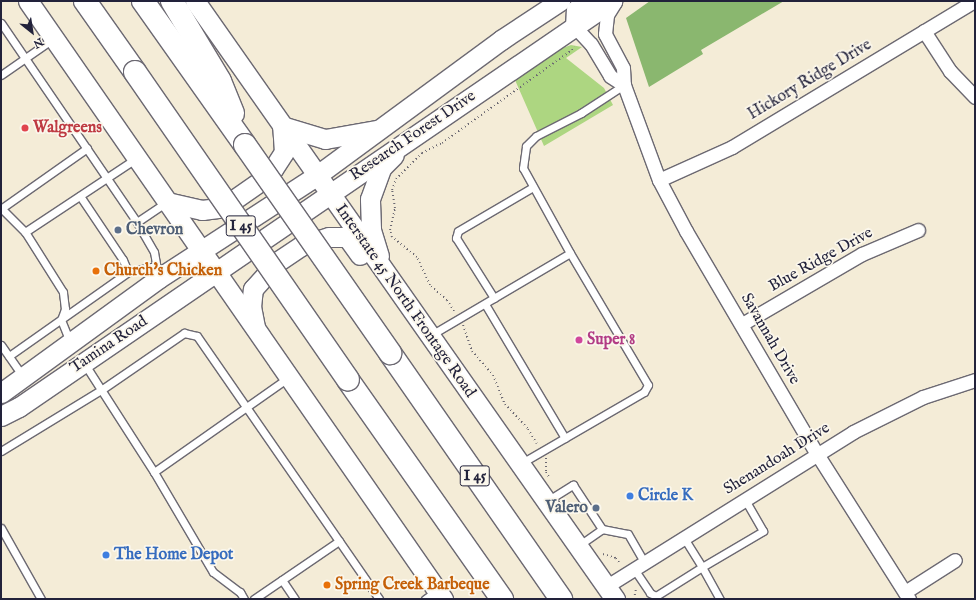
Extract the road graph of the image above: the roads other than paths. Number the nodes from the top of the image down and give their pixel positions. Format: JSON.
{"nodes":[{"id":1,"x":28,"y":1,"type":"edge"},
{"id":2,"x":80,"y":1,"type":"edge"},
{"id":3,"x":143,"y":1,"type":"edge"},
{"id":4,"x":172,"y":1,"type":"edge"},
{"id":5,"x":196,"y":1,"type":"edge"},
{"id":6,"x":560,"y":1,"type":"edge"},
{"id":7,"x":587,"y":1,"type":"edge"},
{"id":8,"x":612,"y":1,"type":"edge"},
{"id":9,"x":616,"y":1,"type":"edge"},
{"id":10,"x":974,"y":1,"type":"edge"},
{"id":11,"x":91,"y":8,"type":"edge"},
{"id":12,"x":1,"y":23,"type":"edge"},
{"id":13,"x":575,"y":27,"type":"junction"},
{"id":14,"x":924,"y":31,"type":"junction"},
{"id":15,"x":54,"y":38,"type":"junction"},
{"id":16,"x":26,"y":59,"type":"junction"},
{"id":17,"x":1,"y":75,"type":"edge"},
{"id":18,"x":624,"y":85,"type":"junction"},
{"id":19,"x":975,"y":97,"type":"edge"},
{"id":20,"x":282,"y":126,"type":"junction"},
{"id":21,"x":377,"y":130,"type":"junction"},
{"id":22,"x":407,"y":140,"type":"junction"},
{"id":23,"x":245,"y":145,"type":"junction"},
{"id":24,"x":87,"y":148,"type":"junction"},
{"id":25,"x":137,"y":158,"type":"junction"},
{"id":26,"x":316,"y":176,"type":"junction"},
{"id":27,"x":108,"y":177,"type":"junction"},
{"id":28,"x":659,"y":180,"type":"junction"},
{"id":29,"x":533,"y":187,"type":"junction"},
{"id":30,"x":328,"y":193,"type":"junction"},
{"id":31,"x":80,"y":196,"type":"junction"},
{"id":32,"x":167,"y":202,"type":"junction"},
{"id":33,"x":1,"y":208,"type":"edge"},
{"id":34,"x":137,"y":222,"type":"junction"},
{"id":35,"x":918,"y":230,"type":"dead end"},
{"id":36,"x":25,"y":232,"type":"junction"},
{"id":37,"x":200,"y":251,"type":"junction"},
{"id":38,"x":570,"y":253,"type":"junction"},
{"id":39,"x":383,"y":271,"type":"junction"},
{"id":40,"x":128,"y":272,"type":"junction"},
{"id":41,"x":158,"y":272,"type":"junction"},
{"id":42,"x":215,"y":273,"type":"junction"},
{"id":43,"x":494,"y":298,"type":"junction"},
{"id":44,"x":485,"y":304,"type":"junction"},
{"id":45,"x":61,"y":320,"type":"junction"},
{"id":46,"x":742,"y":324,"type":"junction"},
{"id":47,"x":255,"y":329,"type":"junction"},
{"id":48,"x":430,"y":335,"type":"junction"},
{"id":49,"x":70,"y":343,"type":"junction"},
{"id":50,"x":1,"y":345,"type":"edge"},
{"id":51,"x":8,"y":356,"type":"junction"},
{"id":52,"x":83,"y":362,"type":"junction"},
{"id":53,"x":23,"y":377,"type":"junction"},
{"id":54,"x":289,"y":377,"type":"junction"},
{"id":55,"x":975,"y":380,"type":"edge"},
{"id":56,"x":101,"y":390,"type":"junction"},
{"id":57,"x":1,"y":393,"type":"edge"},
{"id":58,"x":247,"y":408,"type":"junction"},
{"id":59,"x":1,"y":416,"type":"edge"},
{"id":60,"x":565,"y":438,"type":"junction"},
{"id":61,"x":1,"y":451,"type":"edge"},
{"id":62,"x":817,"y":454,"type":"junction"},
{"id":63,"x":520,"y":464,"type":"junction"},
{"id":64,"x":154,"y":472,"type":"junction"},
{"id":65,"x":745,"y":500,"type":"junction"},
{"id":66,"x":546,"y":502,"type":"junction"},
{"id":67,"x":1,"y":528,"type":"edge"},
{"id":68,"x":602,"y":529,"type":"junction"},
{"id":69,"x":684,"y":538,"type":"junction"},
{"id":70,"x":339,"y":541,"type":"junction"},
{"id":71,"x":577,"y":547,"type":"junction"},
{"id":72,"x":955,"y":560,"type":"dead end"},
{"id":73,"x":639,"y":566,"type":"junction"},
{"id":74,"x":702,"y":567,"type":"junction"},
{"id":75,"x":282,"y":580,"type":"junction"},
{"id":76,"x":611,"y":593,"type":"edge"},
{"id":77,"x":435,"y":596,"type":"edge"},
{"id":78,"x":907,"y":596,"type":"edge"},
{"id":79,"x":42,"y":599,"type":"edge"},
{"id":80,"x":244,"y":599,"type":"edge"},
{"id":81,"x":254,"y":599,"type":"edge"},
{"id":82,"x":295,"y":599,"type":"edge"},
{"id":83,"x":379,"y":599,"type":"edge"},
{"id":84,"x":502,"y":599,"type":"edge"},
{"id":85,"x":560,"y":599,"type":"edge"},
{"id":86,"x":720,"y":599,"type":"edge"}],
"edges":[{"from":1,"to":15,"type":"main road"},
{"from":2,"to":11,"type":"highway"},
{"from":3,"to":23,"type":"highway","number":"I 45"},
{"from":4,"to":23,"type":"highway"},
{"from":5,"to":20,"type":"main road","name":"Interstate 45 North Frontage Road"},
{"from":6,"to":21,"type":"main road","name":"Research Forest Drive"},
{"from":7,"to":13,"type":"main road"},
{"from":8,"to":13,"type":"main road","name":"Research Forest Drive"},
{"from":9,"to":18,"type":"street","name":"Savannah Drive"},
{"from":10,"to":14,"type":"street","name":"Hickory Ridge Drive"},
{"from":11,"to":84,"type":"highway","number":"I 45","bridge":true},
{"from":12,"to":16,"type":"lane"},
{"from":13,"to":18,"type":"street"},
{"from":13,"to":22,"type":"main road","name":"Research Forest Drive"},
{"from":14,"to":19,"type":"street"},
{"from":14,"to":28,"type":"street","name":"Hickory Ridge Drive"},
{"from":15,"to":16,"type":"lane"},
{"from":15,"to":25,"type":"main road"},
{"from":16,"to":17,"type":"lane"},
{"from":16,"to":24,"type":"lane"},
{"from":18,"to":28,"type":"street","name":"Savannah Drive"},
{"from":18,"to":29,"type":"lane"},
{"from":20,"to":21,"type":"main road"},
{"from":20,"to":26,"type":"main road","name":"Interstate 45 North Frontage Road"},
{"from":20,"to":32,"type":"main road"},
{"from":21,"to":26,"type":"main road","name":"Research Forest Drive"},
{"from":22,"to":30,"type":"main road","name":"Research Forest Drive"},
{"from":22,"to":39,"type":"main road"},
{"from":23,"to":85,"type":"highway","number":"I 45","bridge":true},
{"from":24,"to":27,"type":"lane"},
{"from":24,"to":33,"type":"lane"},
{"from":25,"to":27,"type":"lane"},
{"from":25,"to":32,"type":"main road"},
{"from":26,"to":30,"type":"main road","name":"Interstate 45 North Frontage Road"},
{"from":26,"to":37,"type":"main road","name":"Research Forest Drive"},
{"from":27,"to":31,"type":"lane"},
{"from":27,"to":34,"type":"lane"},
{"from":28,"to":46,"type":"street","name":"Savannah Drive"},
{"from":29,"to":38,"type":"lane"},
{"from":29,"to":43,"type":"lane"},
{"from":30,"to":39,"type":"main road","name":"Interstate 45 North Frontage Road"},
{"from":30,"to":42,"type":"main road","name":"Research Forest Drive"},
{"from":31,"to":36,"type":"lane"},
{"from":31,"to":40,"type":"lane"},
{"from":32,"to":34,"type":"lane"},
{"from":32,"to":37,"type":"main road"},
{"from":33,"to":36,"type":"lane"},
{"from":34,"to":41,"type":"lane"},
{"from":35,"to":46,"type":"street","name":"Blue Ridge Drive"},
{"from":36,"to":45,"type":"lane"},
{"from":37,"to":41,"type":"main road","name":"Tamina Road"},
{"from":37,"to":42,"type":"main road"},
{"from":38,"to":43,"type":"lane"},
{"from":38,"to":60,"type":"lane"},
{"from":39,"to":47,"type":"main road"},
{"from":39,"to":48,"type":"main road","name":"Interstate 45 North Frontage Road"},
{"from":40,"to":41,"type":"lane"},
{"from":40,"to":45,"type":"lane"},
{"from":41,"to":49,"type":"main road","name":"Tamina Road"},
{"from":42,"to":47,"type":"main road"},
{"from":42,"to":52,"type":"main road","name":"Tamina Road"},
{"from":43,"to":44,"type":"lane"},
{"from":44,"to":48,"type":"lane"},
{"from":44,"to":60,"type":"lane"},
{"from":45,"to":49,"type":"lane"},
{"from":45,"to":51,"type":"lane"},
{"from":46,"to":62,"type":"street","name":"Savannah Drive"},
{"from":47,"to":54,"type":"main road"},
{"from":48,"to":63,"type":"main road","name":"Interstate 45 North Frontage Road"},
{"from":49,"to":53,"type":"main road","name":"Tamina Road"},
{"from":50,"to":51,"type":"lane"},
{"from":51,"to":53,"type":"lane"},
{"from":52,"to":56,"type":"lane"},
{"from":52,"to":59,"type":"main road","name":"Tamina Road"},
{"from":53,"to":57,"type":"main road","name":"Tamina Road"},
{"from":54,"to":58,"type":"lane"},
{"from":54,"to":77,"type":"main road"},
{"from":55,"to":62,"type":"street","name":"Shenandoah Drive"},
{"from":56,"to":58,"type":"lane"},
{"from":56,"to":61,"type":"lane"},
{"from":56,"to":64,"type":"lane"},
{"from":58,"to":64,"type":"lane"},
{"from":58,"to":70,"type":"lane"},
{"from":60,"to":63,"type":"lane"},
{"from":62,"to":65,"type":"street","name":"Shenandoah Drive"},
{"from":62,"to":78,"type":"street","name":"Savannah Drive"},
{"from":63,"to":66,"type":"main road","name":"Interstate 45 North Frontage Road"},
{"from":64,"to":80,"type":"lane"},
{"from":65,"to":69,"type":"street","name":"Shenandoah Drive"},
{"from":65,"to":74,"type":"lane"},
{"from":66,"to":68,"type":"lane"},
{"from":66,"to":71,"type":"main road","name":"Interstate 45 North Frontage Road"},
{"from":67,"to":79,"type":"lane"},
{"from":68,"to":71,"type":"lane"},
{"from":68,"to":73,"type":"lane"},
{"from":69,"to":73,"type":"street","name":"Shenandoah Drive"},
{"from":69,"to":74,"type":"lane"},
{"from":70,"to":75,"type":"lane"},
{"from":70,"to":83,"type":"lane"},
{"from":71,"to":76,"type":"main road","name":"Interstate 45 North Frontage Road"},
{"from":72,"to":78,"type":"street"},
{"from":73,"to":74,"type":"lane"},
{"from":73,"to":76,"type":"street","name":"Shenandoah Drive"},
{"from":74,"to":86,"type":"lane"},
{"from":75,"to":81,"type":"lane"},
{"from":75,"to":82,"type":"lane"}]}
